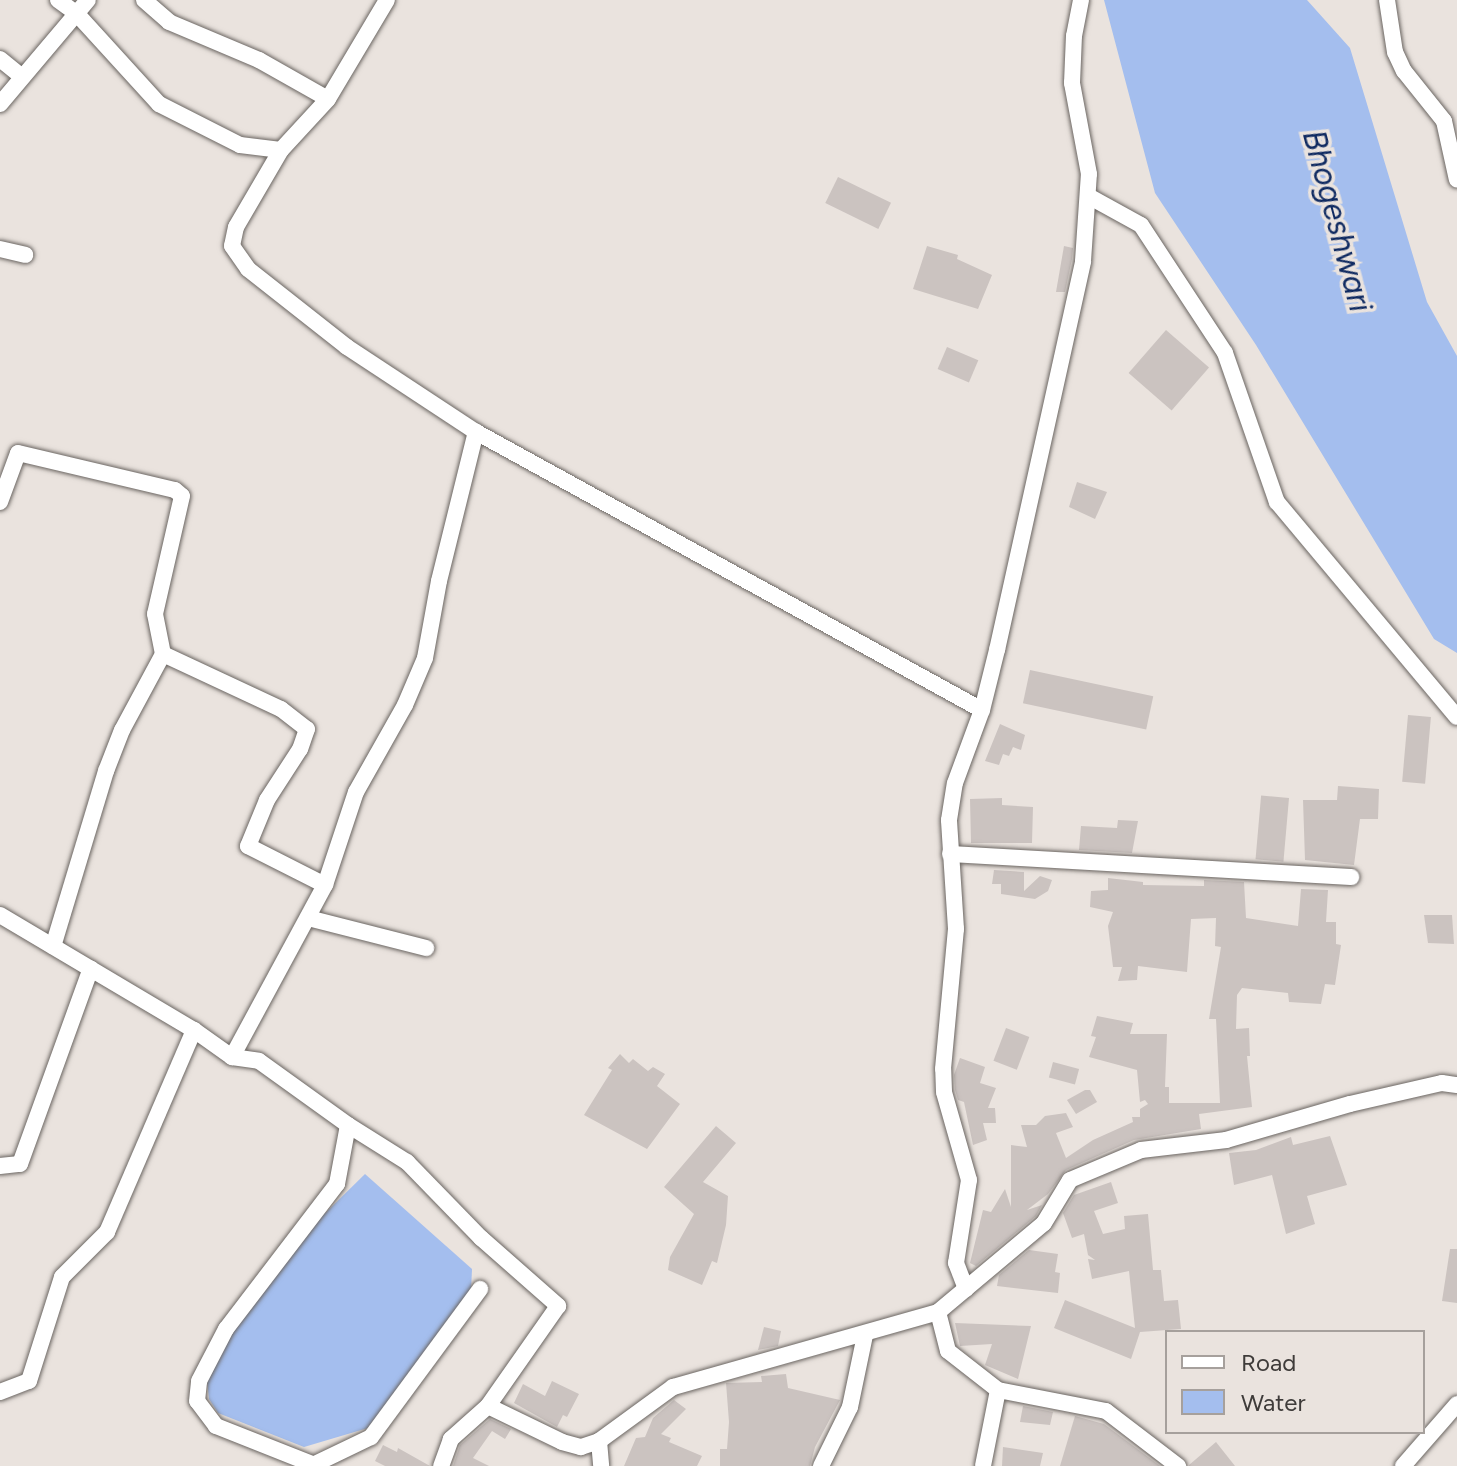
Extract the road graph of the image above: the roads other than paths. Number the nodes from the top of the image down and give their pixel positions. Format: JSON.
{"nodes":[{"id":1,"x":58,"y":0,"type":"edge"},
{"id":2,"x":88,"y":0,"type":"edge"},
{"id":3,"x":144,"y":0,"type":"edge"},
{"id":4,"x":387,"y":0,"type":"edge"},
{"id":5,"x":1081,"y":0,"type":"edge"},
{"id":6,"x":1387,"y":0,"type":"edge"},
{"id":7,"x":77,"y":14,"type":"junction"},
{"id":8,"x":0,"y":59,"type":"edge"},
{"id":9,"x":22,"y":77,"type":"junction"},
{"id":10,"x":328,"y":99,"type":"junction"},
{"id":11,"x":0,"y":104,"type":"edge"},
{"id":12,"x":281,"y":150,"type":"junction"},
{"id":13,"x":1457,"y":180,"type":"edge"},
{"id":14,"x":1090,"y":197,"type":"junction"},
{"id":15,"x":0,"y":249,"type":"edge"},
{"id":16,"x":25,"y":255,"type":"dead end"},
{"id":17,"x":476,"y":432,"type":"junction"},
{"id":18,"x":0,"y":502,"type":"edge"},
{"id":19,"x":163,"y":654,"type":"junction"},
{"id":20,"x":982,"y":710,"type":"junction"},
{"id":21,"x":1457,"y":717,"type":"edge"},
{"id":22,"x":950,"y":854,"type":"junction"},
{"id":23,"x":1351,"y":877,"type":"dead end"},
{"id":24,"x":325,"y":885,"type":"junction"},
{"id":25,"x":0,"y":915,"type":"edge"},
{"id":26,"x":308,"y":918,"type":"junction"},
{"id":27,"x":53,"y":946,"type":"junction"},
{"id":28,"x":426,"y":948,"type":"dead end"},
{"id":29,"x":91,"y":968,"type":"junction"},
{"id":30,"x":194,"y":1030,"type":"junction"},
{"id":31,"x":232,"y":1057,"type":"junction"},
{"id":32,"x":1457,"y":1085,"type":"edge"},
{"id":33,"x":348,"y":1125,"type":"junction"},
{"id":34,"x":0,"y":1166,"type":"edge"},
{"id":35,"x":480,"y":1289,"type":"dead end"},
{"id":36,"x":966,"y":1289,"type":"junction"},
{"id":37,"x":938,"y":1312,"type":"junction"},
{"id":38,"x":865,"y":1335,"type":"junction"},
{"id":39,"x":998,"y":1390,"type":"junction"},
{"id":40,"x":0,"y":1392,"type":"edge"},
{"id":41,"x":1457,"y":1404,"type":"edge"},
{"id":42,"x":488,"y":1406,"type":"junction"},
{"id":43,"x":599,"y":1441,"type":"junction"},
{"id":44,"x":316,"y":1465,"type":"edge"},
{"id":45,"x":441,"y":1466,"type":"edge"},
{"id":46,"x":601,"y":1466,"type":"edge"},
{"id":47,"x":821,"y":1466,"type":"edge"},
{"id":48,"x":983,"y":1466,"type":"edge"},
{"id":49,"x":1178,"y":1466,"type":"edge"},
{"id":50,"x":1403,"y":1466,"type":"edge"}],
"edges":[{"from":1,"to":7,"type":"street"},
{"from":2,"to":7,"type":"street"},
{"from":3,"to":10,"type":"street"},
{"from":4,"to":10,"type":"street"},
{"from":5,"to":14,"type":"street"},
{"from":6,"to":13,"type":"street"},
{"from":7,"to":9,"type":"street"},
{"from":7,"to":12,"type":"street"},
{"from":8,"to":9,"type":"street"},
{"from":9,"to":11,"type":"street"},
{"from":10,"to":12,"type":"street"},
{"from":12,"to":17,"type":"street"},
{"from":14,"to":20,"type":"street"},
{"from":14,"to":21,"type":"street"},
{"from":15,"to":16,"type":"street"},
{"from":17,"to":20,"type":"street"},
{"from":17,"to":24,"type":"street"},
{"from":18,"to":19,"type":"street"},
{"from":19,"to":24,"type":"street"},
{"from":19,"to":27,"type":"street"},
{"from":20,"to":22,"type":"street"},
{"from":22,"to":23,"type":"street"},
{"from":22,"to":36,"type":"street"},
{"from":24,"to":26,"type":"street"},
{"from":25,"to":27,"type":"street"},
{"from":26,"to":28,"type":"street"},
{"from":26,"to":31,"type":"street"},
{"from":27,"to":29,"type":"street"},
{"from":29,"to":30,"type":"street"},
{"from":29,"to":34,"type":"street"},
{"from":30,"to":31,"type":"street"},
{"from":30,"to":40,"type":"street"},
{"from":31,"to":33,"type":"street"},
{"from":32,"to":36,"type":"street"},
{"from":33,"to":42,"type":"street"},
{"from":33,"to":44,"type":"street"},
{"from":35,"to":44,"type":"street"},
{"from":36,"to":37,"type":"street"},
{"from":37,"to":38,"type":"street"},
{"from":37,"to":39,"type":"street"},
{"from":38,"to":43,"type":"street"},
{"from":38,"to":47,"type":"street"},
{"from":39,"to":48,"type":"street"},
{"from":39,"to":49,"type":"street"},
{"from":41,"to":50,"type":"street"},
{"from":42,"to":43,"type":"street"},
{"from":42,"to":45,"type":"street"},
{"from":43,"to":46,"type":"street"}]}
